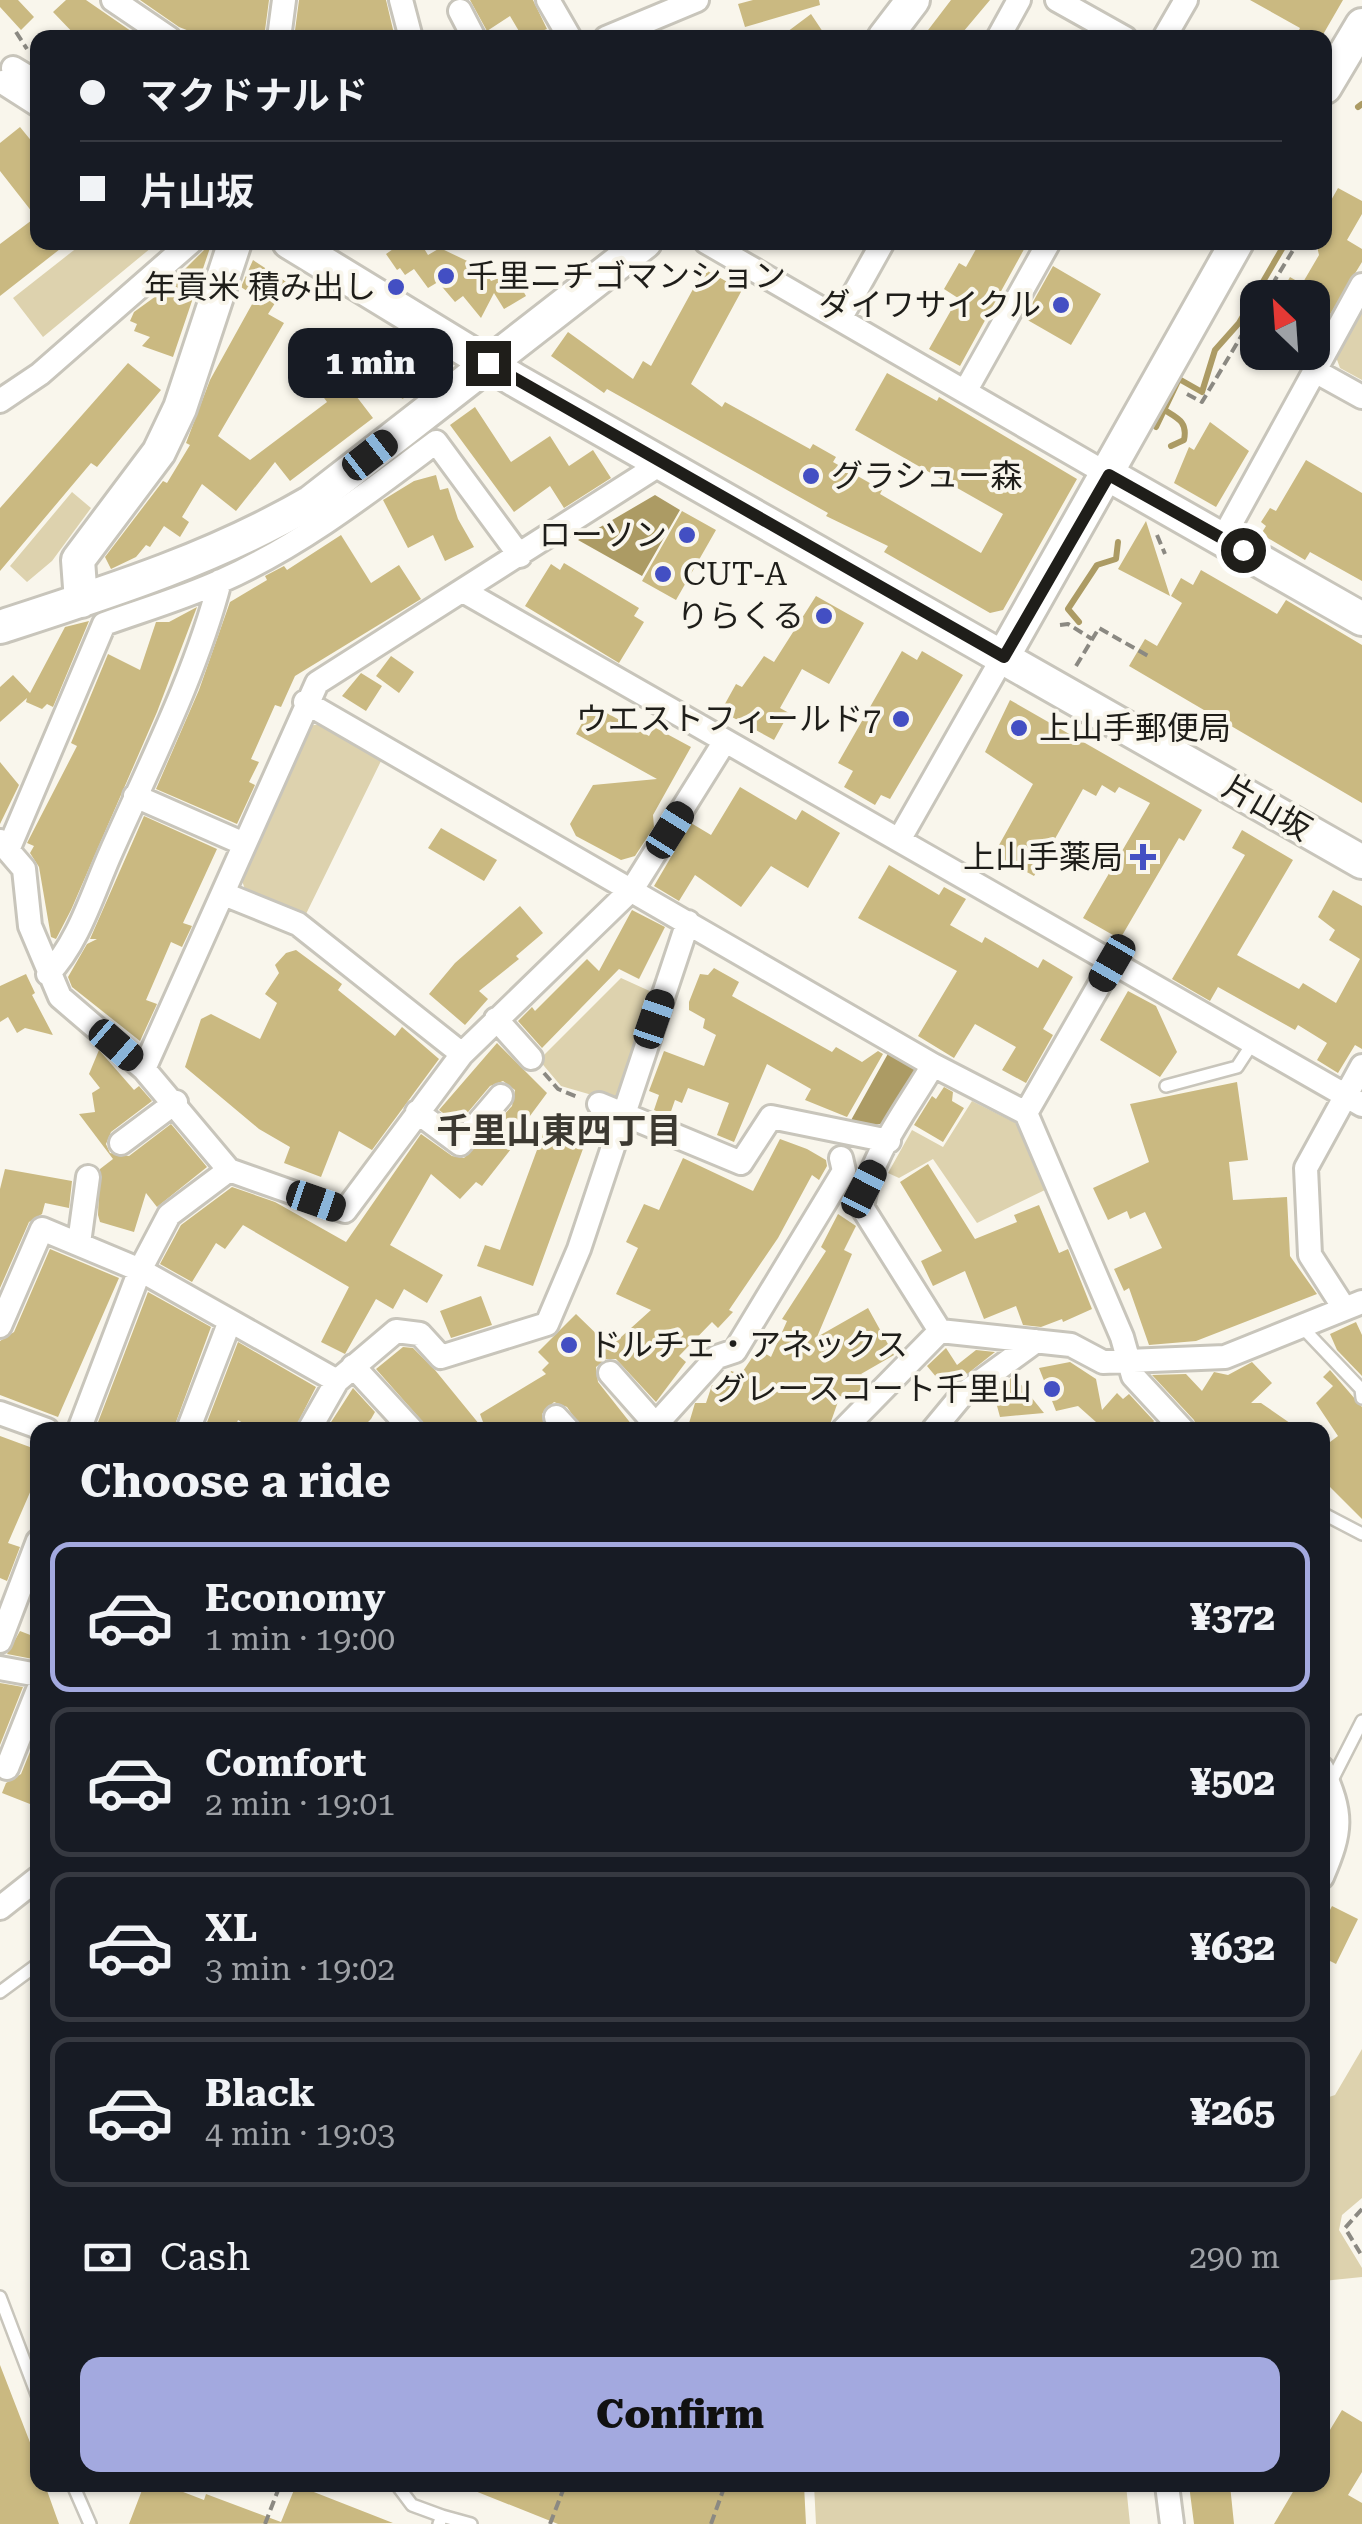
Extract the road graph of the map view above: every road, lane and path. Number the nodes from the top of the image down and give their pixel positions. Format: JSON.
{"nodes":[{"id":1,"x":112,"y":0,"type":"edge"},
{"id":2,"x":284,"y":0,"type":"edge"},
{"id":3,"x":402,"y":0,"type":"edge"},
{"id":4,"x":548,"y":0,"type":"edge"},
{"id":5,"x":697,"y":0,"type":"edge"},
{"id":6,"x":913,"y":0,"type":"edge"},
{"id":7,"x":1020,"y":0,"type":"edge"},
{"id":8,"x":1057,"y":0,"type":"edge"},
{"id":9,"x":1186,"y":0,"type":"edge"},
{"id":10,"x":460,"y":12,"type":"dead end"},
{"id":11,"x":1362,"y":25,"type":"edge"},
{"id":12,"x":157,"y":30,"type":"edge"},
{"id":13,"x":280,"y":30,"type":"edge"},
{"id":14,"x":409,"y":30,"type":"edge"},
{"id":15,"x":470,"y":30,"type":"edge"},
{"id":16,"x":565,"y":30,"type":"edge"},
{"id":17,"x":625,"y":30,"type":"edge"},
{"id":18,"x":890,"y":30,"type":"edge"},
{"id":19,"x":1003,"y":30,"type":"edge"},
{"id":20,"x":1111,"y":30,"type":"edge"},
{"id":21,"x":1169,"y":30,"type":"edge"},
{"id":22,"x":16,"y":32,"type":"dead end"},
{"id":23,"x":13,"y":70,"type":"edge"},
{"id":24,"x":1332,"y":76,"type":"edge"},
{"id":25,"x":30,"y":89,"type":"edge"},
{"id":26,"x":182,"y":250,"type":"edge"},
{"id":27,"x":232,"y":250,"type":"edge"},
{"id":28,"x":302,"y":250,"type":"edge"},
{"id":29,"x":635,"y":250,"type":"edge"},
{"id":30,"x":720,"y":250,"type":"edge"},
{"id":31,"x":879,"y":250,"type":"edge"},
{"id":32,"x":1045,"y":250,"type":"edge"},
{"id":33,"x":1233,"y":250,"type":"edge"},
{"id":34,"x":1293,"y":250,"type":"edge"},
{"id":35,"x":1275,"y":280,"type":"edge"},
{"id":36,"x":1362,"y":285,"type":"edge"},
{"id":37,"x":840,"y":319,"type":"junction"},
{"id":38,"x":1240,"y":338,"type":"edge"},
{"id":39,"x":488,"y":363,"type":"junction"},
{"id":40,"x":1316,"y":371,"type":"junction"},
{"id":41,"x":966,"y":390,"type":"junction"},
{"id":42,"x":1187,"y":394,"type":"dead end"},
{"id":43,"x":1362,"y":397,"type":"edge"},
{"id":44,"x":0,"y":401,"type":"edge"},
{"id":45,"x":662,"y":462,"type":"junction"},
{"id":46,"x":1109,"y":475,"type":"junction"},
{"id":47,"x":1223,"y":538,"type":"junction"},
{"id":48,"x":520,"y":556,"type":"junction"},
{"id":49,"x":220,"y":582,"type":"junction"},
{"id":50,"x":466,"y":592,"type":"junction"},
{"id":51,"x":81,"y":601,"type":"junction"},
{"id":52,"x":702,"y":614,"type":"dead end"},
{"id":53,"x":1362,"y":620,"type":"edge"},
{"id":54,"x":1060,"y":625,"type":"dead end"},
{"id":55,"x":0,"y":628,"type":"edge"},
{"id":56,"x":694,"y":628,"type":"dead end"},
{"id":57,"x":1092,"y":639,"type":"junction"},
{"id":58,"x":1004,"y":657,"type":"junction"},
{"id":59,"x":1150,"y":657,"type":"dead end"},
{"id":60,"x":1074,"y":670,"type":"dead end"},
{"id":61,"x":305,"y":702,"type":"junction"},
{"id":62,"x":725,"y":741,"type":"junction"},
{"id":63,"x":135,"y":796,"type":"junction"},
{"id":64,"x":899,"y":840,"type":"junction"},
{"id":65,"x":242,"y":843,"type":"junction"},
{"id":66,"x":4,"y":845,"type":"edge"},
{"id":67,"x":1362,"y":862,"type":"edge"},
{"id":68,"x":632,"y":888,"type":"junction"},
{"id":69,"x":224,"y":894,"type":"junction"},
{"id":70,"x":688,"y":922,"type":"junction"},
{"id":71,"x":1112,"y":963,"type":"junction"},
{"id":72,"x":48,"y":974,"type":"junction"},
{"id":73,"x":496,"y":1019,"type":"junction"},
{"id":74,"x":1254,"y":1041,"type":"junction"},
{"id":75,"x":462,"y":1054,"type":"junction"},
{"id":76,"x":934,"y":1065,"type":"junction"},
{"id":77,"x":1362,"y":1066,"type":"edge"},
{"id":78,"x":538,"y":1067,"type":"joint"},
{"id":79,"x":144,"y":1069,"type":"junction"},
{"id":80,"x":1166,"y":1086,"type":"dead end"},
{"id":81,"x":502,"y":1096,"type":"dead end"},
{"id":82,"x":1354,"y":1100,"type":"edge"},
{"id":83,"x":590,"y":1101,"type":"joint"},
{"id":84,"x":176,"y":1102,"type":"junction"},
{"id":85,"x":417,"y":1112,"type":"junction"},
{"id":86,"x":1026,"y":1113,"type":"junction"},
{"id":87,"x":621,"y":1116,"type":"junction"},
{"id":88,"x":888,"y":1141,"type":"junction"},
{"id":89,"x":121,"y":1143,"type":"dead end"},
{"id":90,"x":841,"y":1158,"type":"dead end"},
{"id":91,"x":230,"y":1170,"type":"junction"},
{"id":92,"x":88,"y":1177,"type":"dead end"},
{"id":93,"x":79,"y":1244,"type":"junction"},
{"id":94,"x":140,"y":1270,"type":"junction"},
{"id":95,"x":1353,"y":1305,"type":"edge"},
{"id":96,"x":230,"y":1322,"type":"junction"},
{"id":97,"x":1300,"y":1325,"type":"junction"},
{"id":98,"x":0,"y":1326,"type":"edge"},
{"id":99,"x":940,"y":1332,"type":"junction"},
{"id":100,"x":1036,"y":1340,"type":"junction"},
{"id":101,"x":1128,"y":1360,"type":"junction"},
{"id":102,"x":345,"y":1373,"type":"junction"},
{"id":103,"x":610,"y":1373,"type":"dead end"},
{"id":104,"x":1362,"y":1398,"type":"edge"},
{"id":105,"x":0,"y":1413,"type":"edge"},
{"id":106,"x":82,"y":1422,"type":"edge"},
{"id":107,"x":191,"y":1422,"type":"edge"},
{"id":108,"x":314,"y":1422,"type":"edge"},
{"id":109,"x":403,"y":1422,"type":"edge"},
{"id":110,"x":648,"y":1422,"type":"edge"},
{"id":111,"x":658,"y":1422,"type":"edge"},
{"id":112,"x":850,"y":1422,"type":"edge"},
{"id":113,"x":942,"y":1422,"type":"edge"},
{"id":114,"x":1175,"y":1422,"type":"edge"},
{"id":115,"x":30,"y":1424,"type":"edge"},
{"id":116,"x":1330,"y":1516,"type":"edge"},
{"id":117,"x":1362,"y":1534,"type":"edge"},
{"id":118,"x":30,"y":1561,"type":"edge"},
{"id":119,"x":0,"y":1640,"type":"edge"},
{"id":120,"x":0,"y":1668,"type":"edge"},
{"id":121,"x":30,"y":1674,"type":"edge"},
{"id":122,"x":30,"y":1710,"type":"edge"},
{"id":123,"x":1362,"y":1721,"type":"edge"},
{"id":124,"x":30,"y":1757,"type":"edge"},
{"id":125,"x":1330,"y":1770,"type":"edge"},
{"id":126,"x":1330,"y":1785,"type":"edge"},
{"id":127,"x":1330,"y":1858,"type":"edge"},
{"id":128,"x":30,"y":1884,"type":"edge"},
{"id":129,"x":0,"y":1908,"type":"edge"},
{"id":130,"x":30,"y":1970,"type":"edge"},
{"id":131,"x":0,"y":1992,"type":"edge"},
{"id":132,"x":1362,"y":2209,"type":"edge"},
{"id":133,"x":1362,"y":2256,"type":"edge"},
{"id":134,"x":0,"y":2297,"type":"edge"},
{"id":135,"x":30,"y":2376,"type":"edge"},
{"id":136,"x":76,"y":2492,"type":"edge"},
{"id":137,"x":277,"y":2492,"type":"edge"},
{"id":138,"x":402,"y":2492,"type":"edge"},
{"id":139,"x":562,"y":2492,"type":"edge"},
{"id":140,"x":722,"y":2492,"type":"edge"},
{"id":141,"x":1168,"y":2492,"type":"edge"},
{"id":142,"x":440,"y":2520,"type":"edge"},
{"id":143,"x":90,"y":2524,"type":"edge"},
{"id":144,"x":265,"y":2524,"type":"edge"},
{"id":145,"x":471,"y":2524,"type":"edge"},
{"id":146,"x":550,"y":2524,"type":"edge"},
{"id":147,"x":711,"y":2524,"type":"edge"},
{"id":148,"x":1172,"y":2524,"type":"edge"}],
"edges":[{"from":1,"to":12,"type":"street"},
{"from":2,"to":13,"type":"street"},
{"from":3,"to":14,"type":"street"},
{"from":4,"to":16,"type":"street"},
{"from":5,"to":17,"type":"street"},
{"from":6,"to":18,"type":"street"},
{"from":7,"to":19,"type":"street"},
{"from":8,"to":20,"type":"street"},
{"from":9,"to":21,"type":"street"},
{"from":10,"to":15,"type":"street"},
{"from":11,"to":24,"type":"street"},
{"from":22,"to":23,"type":"path"},
{"from":23,"to":25,"type":"street"},
{"from":26,"to":44,"type":"street"},
{"from":27,"to":51,"type":"street"},
{"from":28,"to":39,"type":"street","name":"片山坂"},
{"from":29,"to":39,"type":"street"},
{"from":30,"to":37,"type":"street"},
{"from":31,"to":37,"type":"street"},
{"from":32,"to":41,"type":"street"},
{"from":33,"to":46,"type":"street"},
{"from":34,"to":35,"type":"path"},
{"from":36,"to":40,"type":"street"},
{"from":37,"to":41,"type":"street"},
{"from":38,"to":42,"type":"path"},
{"from":39,"to":45,"type":"street","name":"片山坂"},
{"from":39,"to":51,"type":"street"},
{"from":40,"to":43,"type":"street"},
{"from":40,"to":47,"type":"street"},
{"from":41,"to":46,"type":"street"},
{"from":45,"to":48,"type":"street"},
{"from":45,"to":58,"type":"street","name":"片山坂"},
{"from":46,"to":47,"type":"street"},
{"from":46,"to":58,"type":"street"},
{"from":47,"to":53,"type":"street"},
{"from":48,"to":49,"type":"street"},
{"from":48,"to":50,"type":"street"},
{"from":49,"to":63,"type":"street"},
{"from":49,"to":66,"type":"street"},
{"from":50,"to":61,"type":"street"},
{"from":50,"to":62,"type":"street"},
{"from":51,"to":55,"type":"street"},
{"from":52,"to":56,"type":"path"},
{"from":54,"to":57,"type":"path"},
{"from":57,"to":59,"type":"path"},
{"from":57,"to":60,"type":"path"},
{"from":58,"to":64,"type":"street"},
{"from":58,"to":67,"type":"street","name":"片山坂"},
{"from":61,"to":65,"type":"street"},
{"from":61,"to":68,"type":"street"},
{"from":62,"to":64,"type":"street"},
{"from":62,"to":68,"type":"street"},
{"from":63,"to":65,"type":"street"},
{"from":63,"to":72,"type":"street"},
{"from":64,"to":71,"type":"street"},
{"from":65,"to":69,"type":"street"},
{"from":66,"to":72,"type":"street"},
{"from":68,"to":70,"type":"street"},
{"from":68,"to":73,"type":"street"},
{"from":69,"to":75,"type":"street"},
{"from":69,"to":79,"type":"street"},
{"from":70,"to":76,"type":"street"},
{"from":70,"to":87,"type":"street"},
{"from":71,"to":74,"type":"street"},
{"from":71,"to":86,"type":"street"},
{"from":72,"to":79,"type":"street"},
{"from":73,"to":75,"type":"street"},
{"from":73,"to":78,"type":"street"},
{"from":74,"to":80,"type":"lane"},
{"from":74,"to":82,"type":"street"},
{"from":75,"to":85,"type":"street"},
{"from":76,"to":86,"type":"street"},
{"from":76,"to":88,"type":"street"},
{"from":77,"to":82,"type":"street"},
{"from":78,"to":83,"type":"path"},
{"from":79,"to":84,"type":"street"},
{"from":81,"to":85,"type":"street"},
{"from":82,"to":95,"type":"street"},
{"from":83,"to":87,"type":"street"},
{"from":84,"to":89,"type":"street"},
{"from":84,"to":91,"type":"street"},
{"from":85,"to":91,"type":"street"},
{"from":86,"to":101,"type":"street"},
{"from":87,"to":88,"type":"street"},
{"from":87,"to":102,"type":"street"},
{"from":88,"to":99,"type":"street"},
{"from":90,"to":111,"type":"street"},
{"from":91,"to":94,"type":"street"},
{"from":92,"to":93,"type":"street"},
{"from":93,"to":94,"type":"street"},
{"from":93,"to":98,"type":"street"},
{"from":94,"to":96,"type":"street"},
{"from":94,"to":106,"type":"street"},
{"from":95,"to":97,"type":"street"},
{"from":96,"to":102,"type":"street"},
{"from":96,"to":107,"type":"street"},
{"from":97,"to":101,"type":"street"},
{"from":97,"to":104,"type":"lane"},
{"from":99,"to":100,"type":"street"},
{"from":99,"to":112,"type":"street"},
{"from":100,"to":101,"type":"street"},
{"from":100,"to":113,"type":"street"},
{"from":101,"to":114,"type":"street"},
{"from":102,"to":108,"type":"street"},
{"from":102,"to":109,"type":"street"},
{"from":103,"to":110,"type":"street"},
{"from":105,"to":115,"type":"street"},
{"from":116,"to":117,"type":"lane"},
{"from":118,"to":119,"type":"street"},
{"from":120,"to":121,"type":"street"},
{"from":122,"to":124,"type":"street"},
{"from":123,"to":125,"type":"lane"},
{"from":126,"to":127,"type":"street"},
{"from":128,"to":129,"type":"street"},
{"from":130,"to":131,"type":"lane"},
{"from":132,"to":133,"type":"path"},
{"from":134,"to":135,"type":"lane"},
{"from":136,"to":143,"type":"lane"},
{"from":137,"to":144,"type":"path"},
{"from":138,"to":142,"type":"lane"},
{"from":139,"to":146,"type":"path"},
{"from":140,"to":147,"type":"path"},
{"from":141,"to":148,"type":"street"},
{"from":142,"to":145,"type":"lane"}]}
